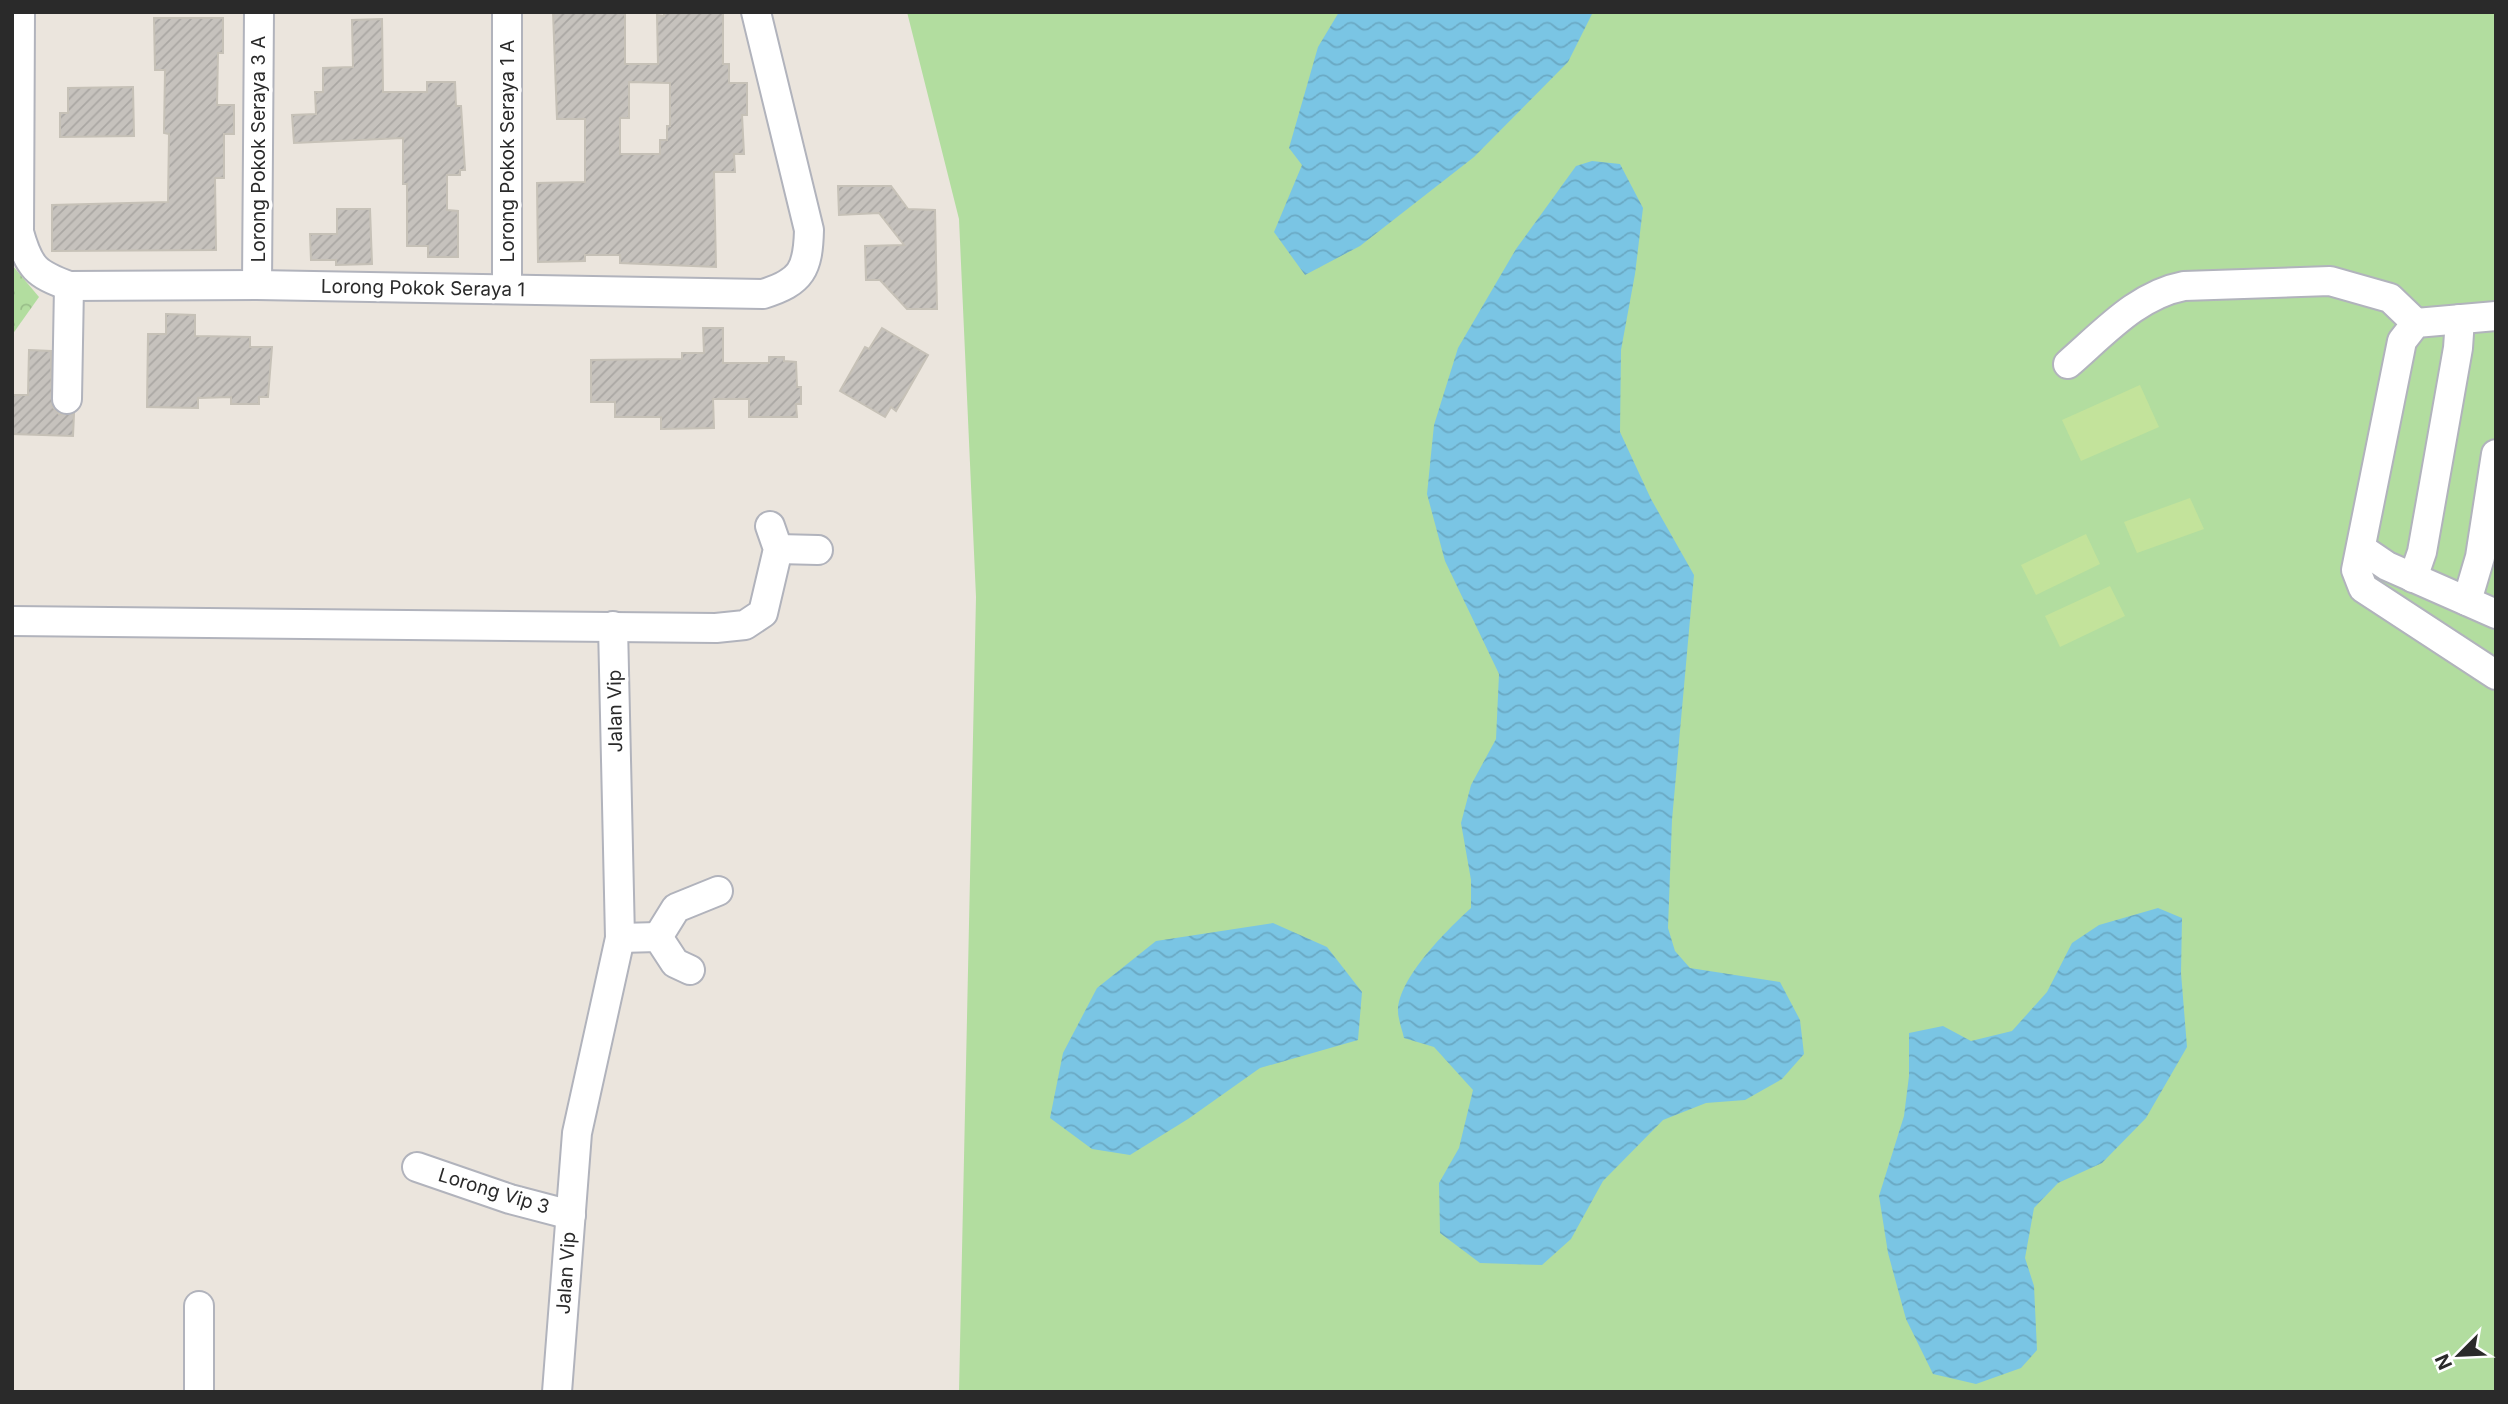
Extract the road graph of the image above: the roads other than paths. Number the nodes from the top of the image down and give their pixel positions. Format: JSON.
{"nodes":[{"id":1,"x":20,"y":12,"type":"edge"},
{"id":2,"x":259,"y":12,"type":"edge"},
{"id":3,"x":507,"y":12,"type":"edge"},
{"id":4,"x":756,"y":12,"type":"edge"},
{"id":5,"x":257,"y":285,"type":"junction"},
{"id":6,"x":69,"y":286,"type":"junction"},
{"id":7,"x":508,"y":289,"type":"junction"},
{"id":8,"x":2496,"y":316,"type":"edge"},
{"id":9,"x":2460,"y":319,"type":"junction"},
{"id":10,"x":2416,"y":323,"type":"junction"},
{"id":11,"x":2068,"y":364,"type":"dead end"},
{"id":12,"x":67,"y":399,"type":"dead end"},
{"id":13,"x":2496,"y":454,"type":"edge"},
{"id":14,"x":2362,"y":549,"type":"junction"},
{"id":15,"x":818,"y":550,"type":"dead end"},
{"id":16,"x":2413,"y":578,"type":"junction"},
{"id":17,"x":2467,"y":601,"type":"junction"},
{"id":18,"x":2496,"y":614,"type":"edge"},
{"id":19,"x":12,"y":621,"type":"edge"},
{"id":20,"x":612,"y":626,"type":"junction"},
{"id":21,"x":2494,"y":667,"type":"edge"},
{"id":22,"x":718,"y":891,"type":"dead end"},
{"id":23,"x":658,"y":937,"type":"junction"},
{"id":24,"x":620,"y":938,"type":"junction"},
{"id":25,"x":691,"y":970,"type":"dead end"},
{"id":26,"x":417,"y":1167,"type":"dead end"},
{"id":27,"x":571,"y":1215,"type":"junction"},
{"id":28,"x":199,"y":1306,"type":"dead end"},
{"id":29,"x":199,"y":1392,"type":"edge"},
{"id":30,"x":557,"y":1392,"type":"edge"}],
"edges":[{"from":1,"to":6,"type":"street","name":"Lorong Pokok Seraya 1"},
{"from":2,"to":5,"type":"street","name":"Lorong Pokok Seraya 3 A"},
{"from":3,"to":7,"type":"street","name":"Lorong Pokok Seraya 1 A"},
{"from":4,"to":7,"type":"street","name":"Lorong Pokok Seraya 1"},
{"from":5,"to":6,"type":"street","name":"Lorong Pokok Seraya 1"},
{"from":5,"to":7,"type":"street","name":"Lorong Pokok Seraya 1"},
{"from":6,"to":12,"type":"street"},
{"from":8,"to":9,"type":"street"},
{"from":9,"to":10,"type":"street"},
{"from":9,"to":16,"type":"street"},
{"from":10,"to":11,"type":"street"},
{"from":10,"to":14,"type":"street"},
{"from":13,"to":17,"type":"street"},
{"from":14,"to":16,"type":"street"},
{"from":14,"to":21,"type":"street"},
{"from":15,"to":20,"type":"street"},
{"from":16,"to":17,"type":"street"},
{"from":17,"to":18,"type":"street"},
{"from":19,"to":20,"type":"street"},
{"from":20,"to":24,"type":"street","name":"Jalan Vip"},
{"from":22,"to":23,"type":"street"},
{"from":23,"to":24,"type":"street"},
{"from":23,"to":25,"type":"street"},
{"from":24,"to":27,"type":"street","name":"Jalan Vip"},
{"from":26,"to":27,"type":"street","name":"Lorong Vip 3"},
{"from":27,"to":30,"type":"street","name":"Jalan Vip"},
{"from":28,"to":29,"type":"street"}]}
